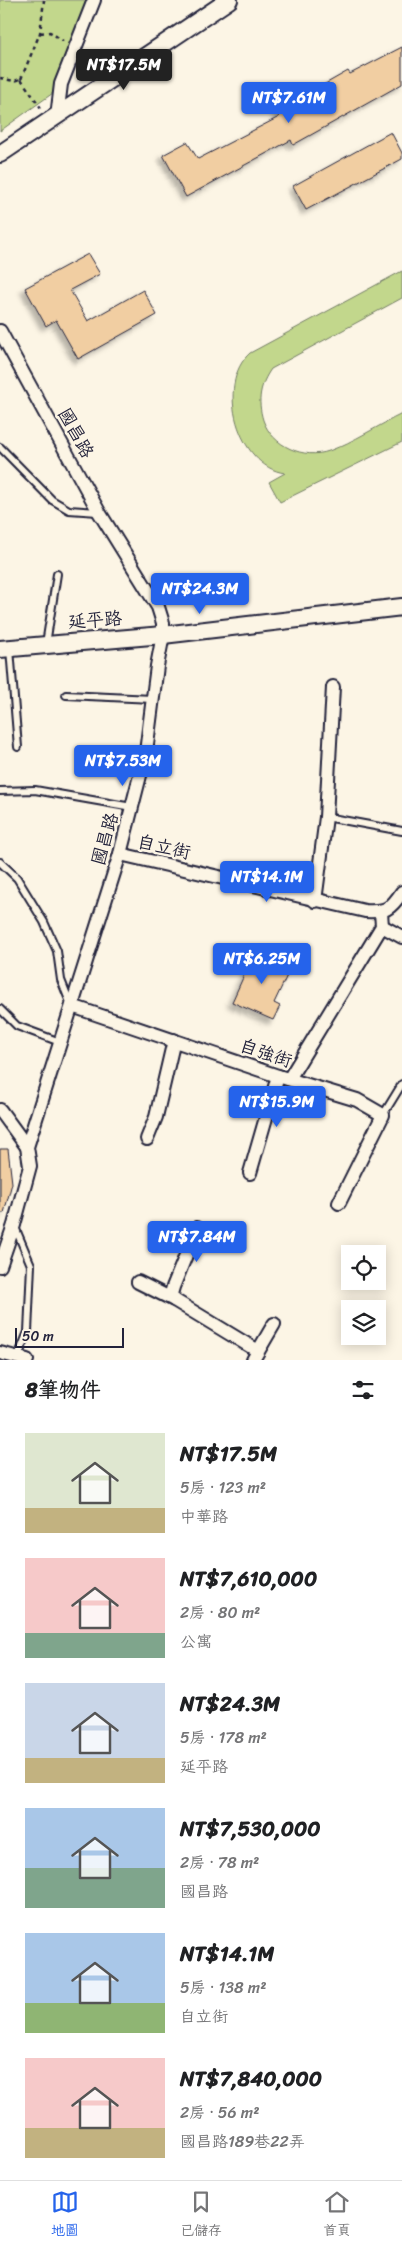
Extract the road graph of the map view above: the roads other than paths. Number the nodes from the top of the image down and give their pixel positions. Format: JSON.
{"nodes":[{"id":1,"x":94,"y":0,"type":"edge"},
{"id":2,"x":229,"y":0,"type":"edge"},
{"id":3,"x":54,"y":119,"type":"junction"},
{"id":4,"x":0,"y":154,"type":"edge"},
{"id":5,"x":0,"y":331,"type":"edge"},
{"id":6,"x":0,"y":448,"type":"edge"},
{"id":7,"x":99,"y":512,"type":"junction"},
{"id":8,"x":57,"y":574,"type":"dead end"},
{"id":9,"x":402,"y":606,"type":"edge"},
{"id":10,"x":164,"y":635,"type":"junction"},
{"id":11,"x":46,"y":644,"type":"junction"},
{"id":12,"x":5,"y":648,"type":"edge"},
{"id":13,"x":333,"y":687,"type":"dead end"},
{"id":14,"x":66,"y":695,"type":"dead end"},
{"id":15,"x":152,"y":699,"type":"junction"},
{"id":16,"x":18,"y":747,"type":"dead end"},
{"id":17,"x":0,"y":792,"type":"edge"},
{"id":18,"x":132,"y":807,"type":"junction"},
{"id":19,"x":326,"y":817,"type":"junction"},
{"id":20,"x":402,"y":831,"type":"edge"},
{"id":21,"x":120,"y":854,"type":"junction"},
{"id":22,"x":0,"y":862,"type":"edge"},
{"id":23,"x":400,"y":895,"type":"edge"},
{"id":24,"x":315,"y":901,"type":"junction"},
{"id":25,"x":381,"y":912,"type":"junction"},
{"id":26,"x":382,"y":926,"type":"junction"},
{"id":27,"x":402,"y":937,"type":"edge"},
{"id":28,"x":72,"y":1006,"type":"junction"},
{"id":29,"x":0,"y":1009,"type":"edge"},
{"id":30,"x":174,"y":1040,"type":"junction"},
{"id":31,"x":60,"y":1042,"type":"junction"},
{"id":32,"x":284,"y":1078,"type":"junction"},
{"id":33,"x":402,"y":1084,"type":"edge"},
{"id":34,"x":0,"y":1110,"type":"edge"},
{"id":35,"x":382,"y":1115,"type":"junction"},
{"id":36,"x":147,"y":1139,"type":"dead end"},
{"id":37,"x":27,"y":1147,"type":"junction"},
{"id":38,"x":250,"y":1173,"type":"dead end"},
{"id":39,"x":339,"y":1203,"type":"dead end"},
{"id":40,"x":14,"y":1225,"type":"junction"},
{"id":41,"x":197,"y":1228,"type":"dead end"},
{"id":42,"x":0,"y":1266,"type":"edge"},
{"id":43,"x":138,"y":1282,"type":"dead end"},
{"id":44,"x":174,"y":1300,"type":"junction"},
{"id":45,"x":274,"y":1324,"type":"dead end"},
{"id":46,"x":0,"y":1353,"type":"edge"},
{"id":47,"x":256,"y":1356,"type":"edge"},
{"id":48,"x":21,"y":1359,"type":"edge"}],
"edges":[{"from":1,"to":3,"type":"street"},
{"from":2,"to":3,"type":"street"},
{"from":3,"to":4,"type":"street"},
{"from":5,"to":7,"type":"street","name":"國昌路"},
{"from":6,"to":7,"type":"lane"},
{"from":7,"to":10,"type":"street","name":"國昌路"},
{"from":8,"to":11,"type":"lane"},
{"from":9,"to":10,"type":"street","name":"延平路"},
{"from":10,"to":11,"type":"street","name":"延平路"},
{"from":10,"to":15,"type":"street","name":"國昌路"},
{"from":11,"to":12,"type":"street","name":"延平路"},
{"from":12,"to":16,"type":"lane"},
{"from":13,"to":19,"type":"street"},
{"from":14,"to":15,"type":"lane"},
{"from":15,"to":18,"type":"street","name":"國昌路"},
{"from":17,"to":18,"type":"lane"},
{"from":18,"to":21,"type":"street","name":"國昌路"},
{"from":19,"to":20,"type":"lane"},
{"from":19,"to":24,"type":"street"},
{"from":21,"to":24,"type":"street","name":"自立街"},
{"from":21,"to":28,"type":"street","name":"國昌路"},
{"from":22,"to":28,"type":"lane"},
{"from":23,"to":25,"type":"street"},
{"from":24,"to":25,"type":"street","name":"自立街"},
{"from":25,"to":26,"type":"street"},
{"from":26,"to":27,"type":"street"},
{"from":26,"to":32,"type":"street"},
{"from":28,"to":30,"type":"street","name":"自強街"},
{"from":28,"to":31,"type":"street","name":"國昌路"},
{"from":29,"to":31,"type":"lane"},
{"from":30,"to":32,"type":"street","name":"自強街"},
{"from":30,"to":36,"type":"street"},
{"from":31,"to":37,"type":"street","name":"國昌路"},
{"from":32,"to":35,"type":"street","name":"自強街"},
{"from":32,"to":38,"type":"street"},
{"from":33,"to":35,"type":"lane"},
{"from":34,"to":37,"type":"street"},
{"from":35,"to":39,"type":"street"},
{"from":37,"to":40,"type":"street","name":"國昌路"},
{"from":40,"to":42,"type":"street","name":"國昌路"},
{"from":40,"to":48,"type":"lane"},
{"from":41,"to":44,"type":"street"},
{"from":43,"to":44,"type":"street"},
{"from":44,"to":47,"type":"street"},
{"from":45,"to":47,"type":"street"},
{"from":46,"to":48,"type":"street"}]}
